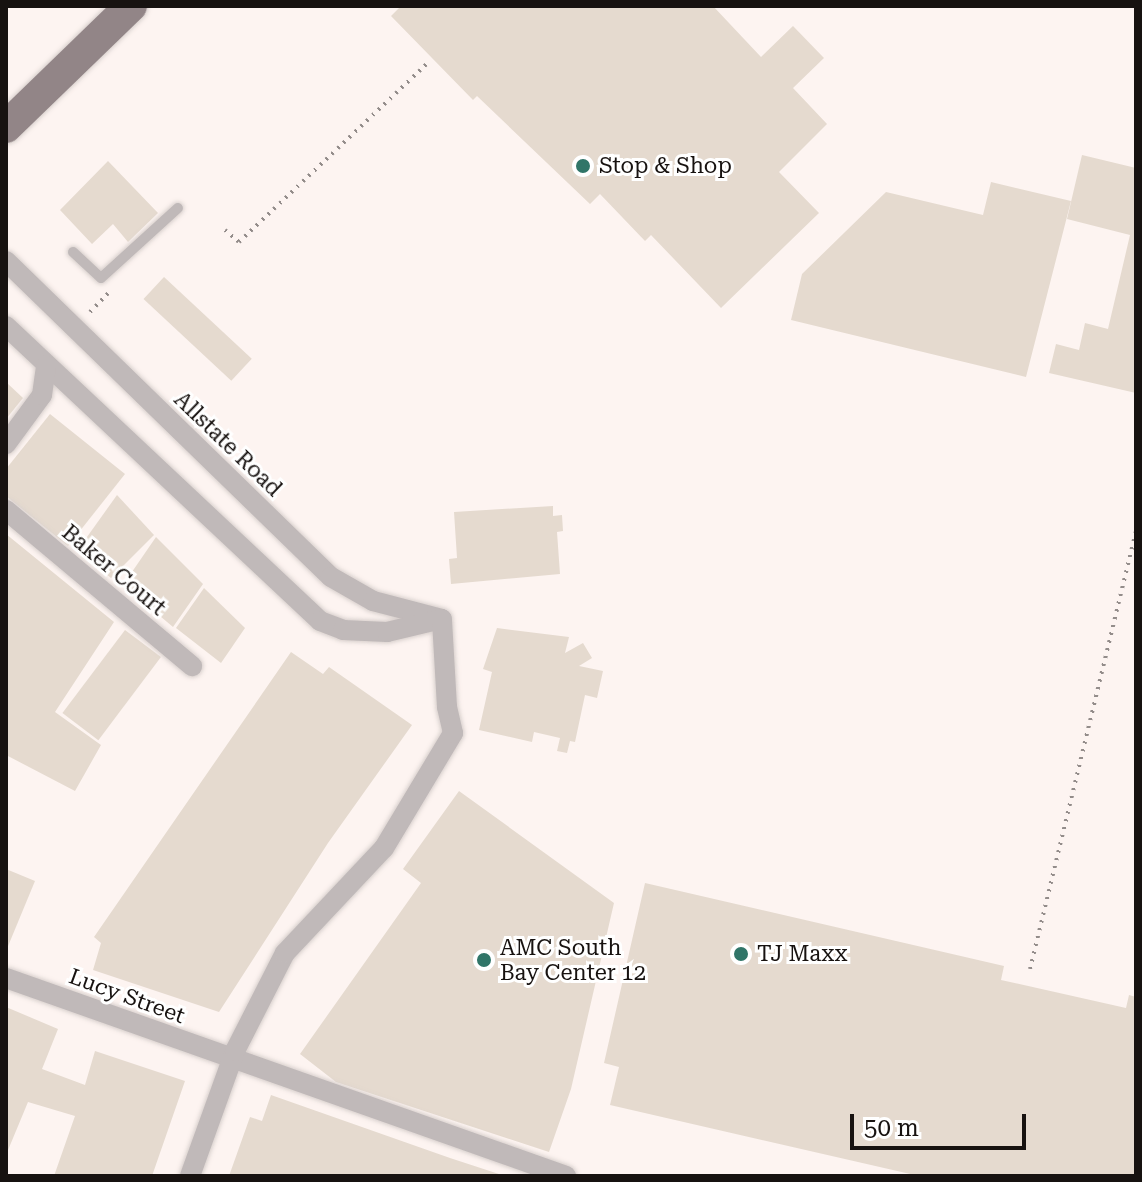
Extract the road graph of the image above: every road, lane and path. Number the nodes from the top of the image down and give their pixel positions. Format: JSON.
{"nodes":[{"id":1,"x":131,"y":6,"type":"edge"},
{"id":2,"x":430,"y":61,"type":"dead end"},
{"id":3,"x":6,"y":127,"type":"edge"},
{"id":4,"x":178,"y":208,"type":"dead end"},
{"id":5,"x":225,"y":230,"type":"dead end"},
{"id":6,"x":73,"y":252,"type":"dead end"},
{"id":7,"x":6,"y":261,"type":"edge"},
{"id":8,"x":6,"y":326,"type":"edge"},
{"id":9,"x":46,"y":365,"type":"junction"},
{"id":10,"x":6,"y":444,"type":"edge"},
{"id":11,"x":6,"y":510,"type":"edge"},
{"id":12,"x":1136,"y":530,"type":"edge"},
{"id":13,"x":442,"y":619,"type":"junction"},
{"id":14,"x":192,"y":666,"type":"dead end"},
{"id":15,"x":1030,"y":969,"type":"dead end"},
{"id":16,"x":6,"y":978,"type":"edge"},
{"id":17,"x":232,"y":1059,"type":"junction"},
{"id":18,"x":190,"y":1176,"type":"edge"},
{"id":19,"x":566,"y":1176,"type":"edge"}],
"edges":[{"from":1,"to":3,"type":"main road"},
{"from":2,"to":5,"type":"path"},
{"from":4,"to":6,"type":"lane"},
{"from":7,"to":13,"type":"street","name":"Allstate Road"},
{"from":8,"to":9,"type":"street"},
{"from":9,"to":10,"type":"street"},
{"from":9,"to":13,"type":"street"},
{"from":11,"to":14,"type":"street","name":"Baker Court"},
{"from":12,"to":15,"type":"path"},
{"from":13,"to":17,"type":"street"},
{"from":16,"to":17,"type":"street","name":"Lucy Street"},
{"from":17,"to":18,"type":"street"},
{"from":17,"to":19,"type":"street","name":"Lucy Street"}]}
